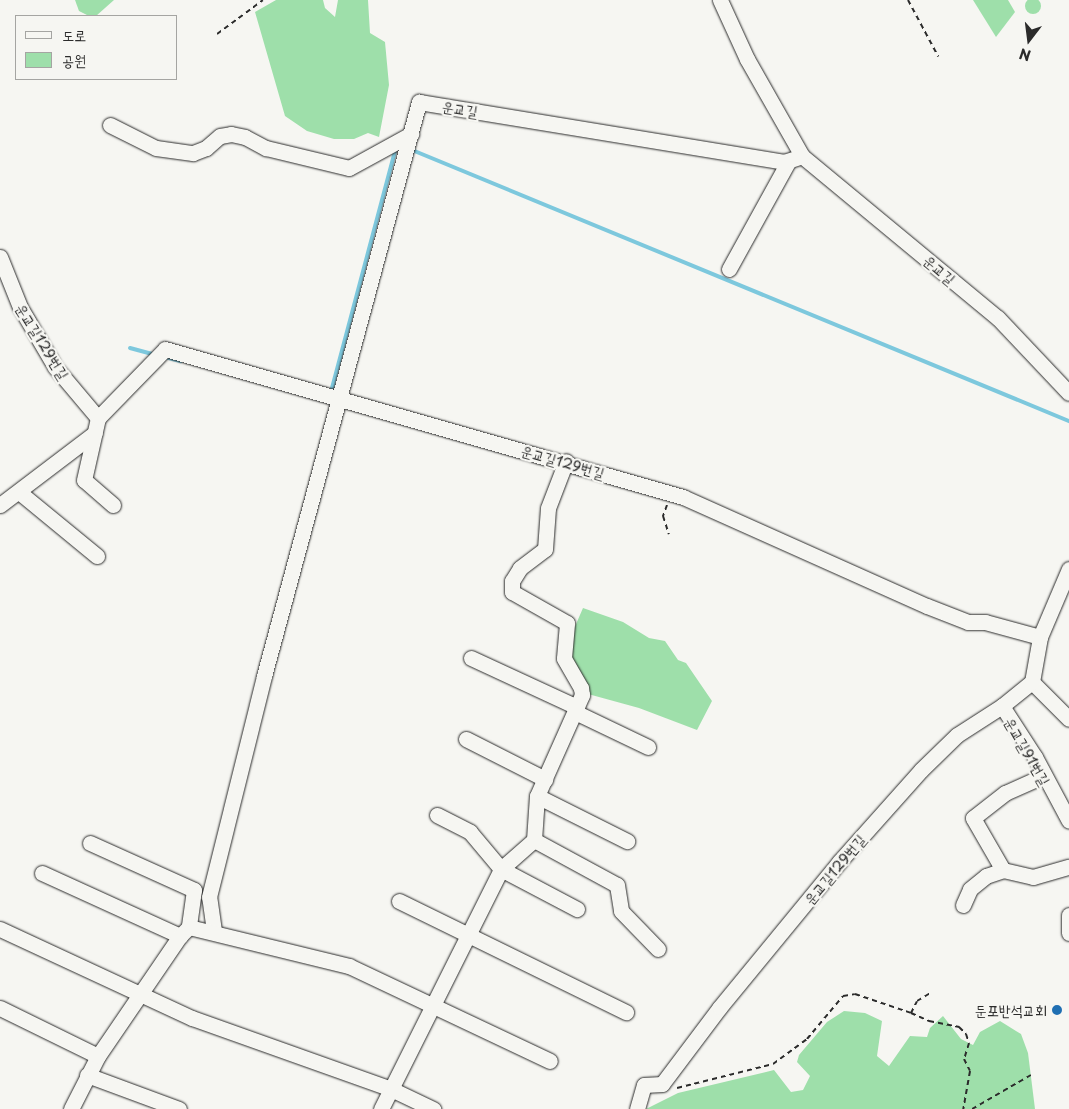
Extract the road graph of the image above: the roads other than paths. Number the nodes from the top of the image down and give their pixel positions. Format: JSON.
{"nodes":[{"id":1,"x":720,"y":0,"type":"edge"},
{"id":2,"x":110,"y":125,"type":"dead end"},
{"id":3,"x":411,"y":134,"type":"junction"},
{"id":4,"x":802,"y":156,"type":"junction"},
{"id":5,"x":788,"y":162,"type":"junction"},
{"id":6,"x":0,"y":257,"type":"edge"},
{"id":7,"x":729,"y":269,"type":"dead end"},
{"id":8,"x":1069,"y":393,"type":"edge"},
{"id":9,"x":339,"y":398,"type":"junction"},
{"id":10,"x":98,"y":418,"type":"junction"},
{"id":11,"x":95,"y":433,"type":"junction"},
{"id":12,"x":566,"y":461,"type":"junction"},
{"id":13,"x":19,"y":492,"type":"junction"},
{"id":14,"x":0,"y":505,"type":"edge"},
{"id":15,"x":113,"y":505,"type":"dead end"},
{"id":16,"x":97,"y":556,"type":"dead end"},
{"id":17,"x":1069,"y":569,"type":"edge"},
{"id":18,"x":1040,"y":637,"type":"junction"},
{"id":19,"x":471,"y":658,"type":"dead end"},
{"id":20,"x":1032,"y":682,"type":"junction"},
{"id":21,"x":1002,"y":706,"type":"junction"},
{"id":22,"x":576,"y":710,"type":"junction"},
{"id":23,"x":1069,"y":719,"type":"edge"},
{"id":24,"x":466,"y":739,"type":"dead end"},
{"id":25,"x":648,"y":747,"type":"dead end"},
{"id":26,"x":1043,"y":776,"type":"junction"},
{"id":27,"x":545,"y":779,"type":"junction"},
{"id":28,"x":537,"y":796,"type":"junction"},
{"id":29,"x":437,"y":815,"type":"dead end"},
{"id":30,"x":1069,"y":821,"type":"edge"},
{"id":31,"x":534,"y":840,"type":"junction"},
{"id":32,"x":627,"y":841,"type":"dead end"},
{"id":33,"x":90,"y":843,"type":"dead end"},
{"id":34,"x":1069,"y":867,"type":"edge"},
{"id":35,"x":500,"y":869,"type":"junction"},
{"id":36,"x":1003,"y":870,"type":"junction"},
{"id":37,"x":42,"y":873,"type":"dead end"},
{"id":38,"x":398,"y":901,"type":"dead end"},
{"id":39,"x":963,"y":906,"type":"dead end"},
{"id":40,"x":577,"y":909,"type":"dead end"},
{"id":41,"x":1069,"y":914,"type":"edge"},
{"id":42,"x":0,"y":928,"type":"edge"},
{"id":43,"x":184,"y":931,"type":"junction"},
{"id":44,"x":214,"y":931,"type":"junction"},
{"id":45,"x":1069,"y":933,"type":"edge"},
{"id":46,"x":468,"y":935,"type":"junction"},
{"id":47,"x":658,"y":949,"type":"dead end"},
{"id":48,"x":140,"y":995,"type":"junction"},
{"id":49,"x":433,"y":1005,"type":"junction"},
{"id":50,"x":0,"y":1008,"type":"edge"},
{"id":51,"x":626,"y":1012,"type":"dead end"},
{"id":52,"x":98,"y":1056,"type":"junction"},
{"id":53,"x":550,"y":1061,"type":"dead end"},
{"id":54,"x":86,"y":1075,"type":"junction"},
{"id":55,"x":391,"y":1089,"type":"junction"},
{"id":56,"x":71,"y":1109,"type":"edge"},
{"id":57,"x":179,"y":1109,"type":"edge"},
{"id":58,"x":381,"y":1109,"type":"edge"},
{"id":59,"x":433,"y":1109,"type":"edge"},
{"id":60,"x":637,"y":1109,"type":"edge"}],
"edges":[{"from":1,"to":4,"type":"street","name":"운교길"},
{"from":2,"to":3,"type":"street"},
{"from":3,"to":5,"type":"street","name":"운교길"},
{"from":3,"to":9,"type":"street","name":"운교길"},
{"from":4,"to":5,"type":"street"},
{"from":4,"to":8,"type":"street","name":"운교길"},
{"from":5,"to":7,"type":"street"},
{"from":6,"to":10,"type":"street","name":"운교길129번길"},
{"from":9,"to":10,"type":"street","name":"운교길129번길"},
{"from":9,"to":12,"type":"street","name":"운교길129번길"},
{"from":9,"to":44,"type":"street","name":"운교길"},
{"from":10,"to":11,"type":"street"},
{"from":11,"to":13,"type":"street"},
{"from":11,"to":15,"type":"street"},
{"from":12,"to":18,"type":"street","name":"운교길129번길"},
{"from":12,"to":22,"type":"street"},
{"from":13,"to":14,"type":"street"},
{"from":13,"to":16,"type":"street"},
{"from":17,"to":18,"type":"street"},
{"from":18,"to":20,"type":"street"},
{"from":19,"to":22,"type":"street"},
{"from":20,"to":21,"type":"street","name":"운교길129번길"},
{"from":20,"to":23,"type":"street"},
{"from":21,"to":26,"type":"street","name":"운교길91번길"},
{"from":21,"to":60,"type":"street","name":"운교길129번길"},
{"from":22,"to":25,"type":"street"},
{"from":22,"to":27,"type":"street"},
{"from":24,"to":27,"type":"street"},
{"from":26,"to":30,"type":"street","name":"운교길91번길"},
{"from":26,"to":36,"type":"street"},
{"from":27,"to":28,"type":"street"},
{"from":28,"to":31,"type":"street"},
{"from":28,"to":32,"type":"street"},
{"from":29,"to":35,"type":"street"},
{"from":31,"to":35,"type":"street"},
{"from":31,"to":47,"type":"street"},
{"from":33,"to":43,"type":"street"},
{"from":34,"to":36,"type":"street"},
{"from":35,"to":40,"type":"street"},
{"from":35,"to":46,"type":"street"},
{"from":36,"to":39,"type":"street"},
{"from":37,"to":43,"type":"street"},
{"from":38,"to":46,"type":"street"},
{"from":41,"to":45,"type":"street"},
{"from":42,"to":48,"type":"street"},
{"from":43,"to":44,"type":"street"},
{"from":43,"to":48,"type":"street"},
{"from":44,"to":49,"type":"street"},
{"from":46,"to":49,"type":"street"},
{"from":46,"to":51,"type":"street"},
{"from":48,"to":52,"type":"street"},
{"from":48,"to":55,"type":"street"},
{"from":49,"to":53,"type":"street"},
{"from":49,"to":55,"type":"street"},
{"from":50,"to":52,"type":"street"},
{"from":52,"to":54,"type":"street"},
{"from":54,"to":56,"type":"street"},
{"from":54,"to":57,"type":"street"},
{"from":55,"to":58,"type":"street"},
{"from":55,"to":59,"type":"street"}]}
